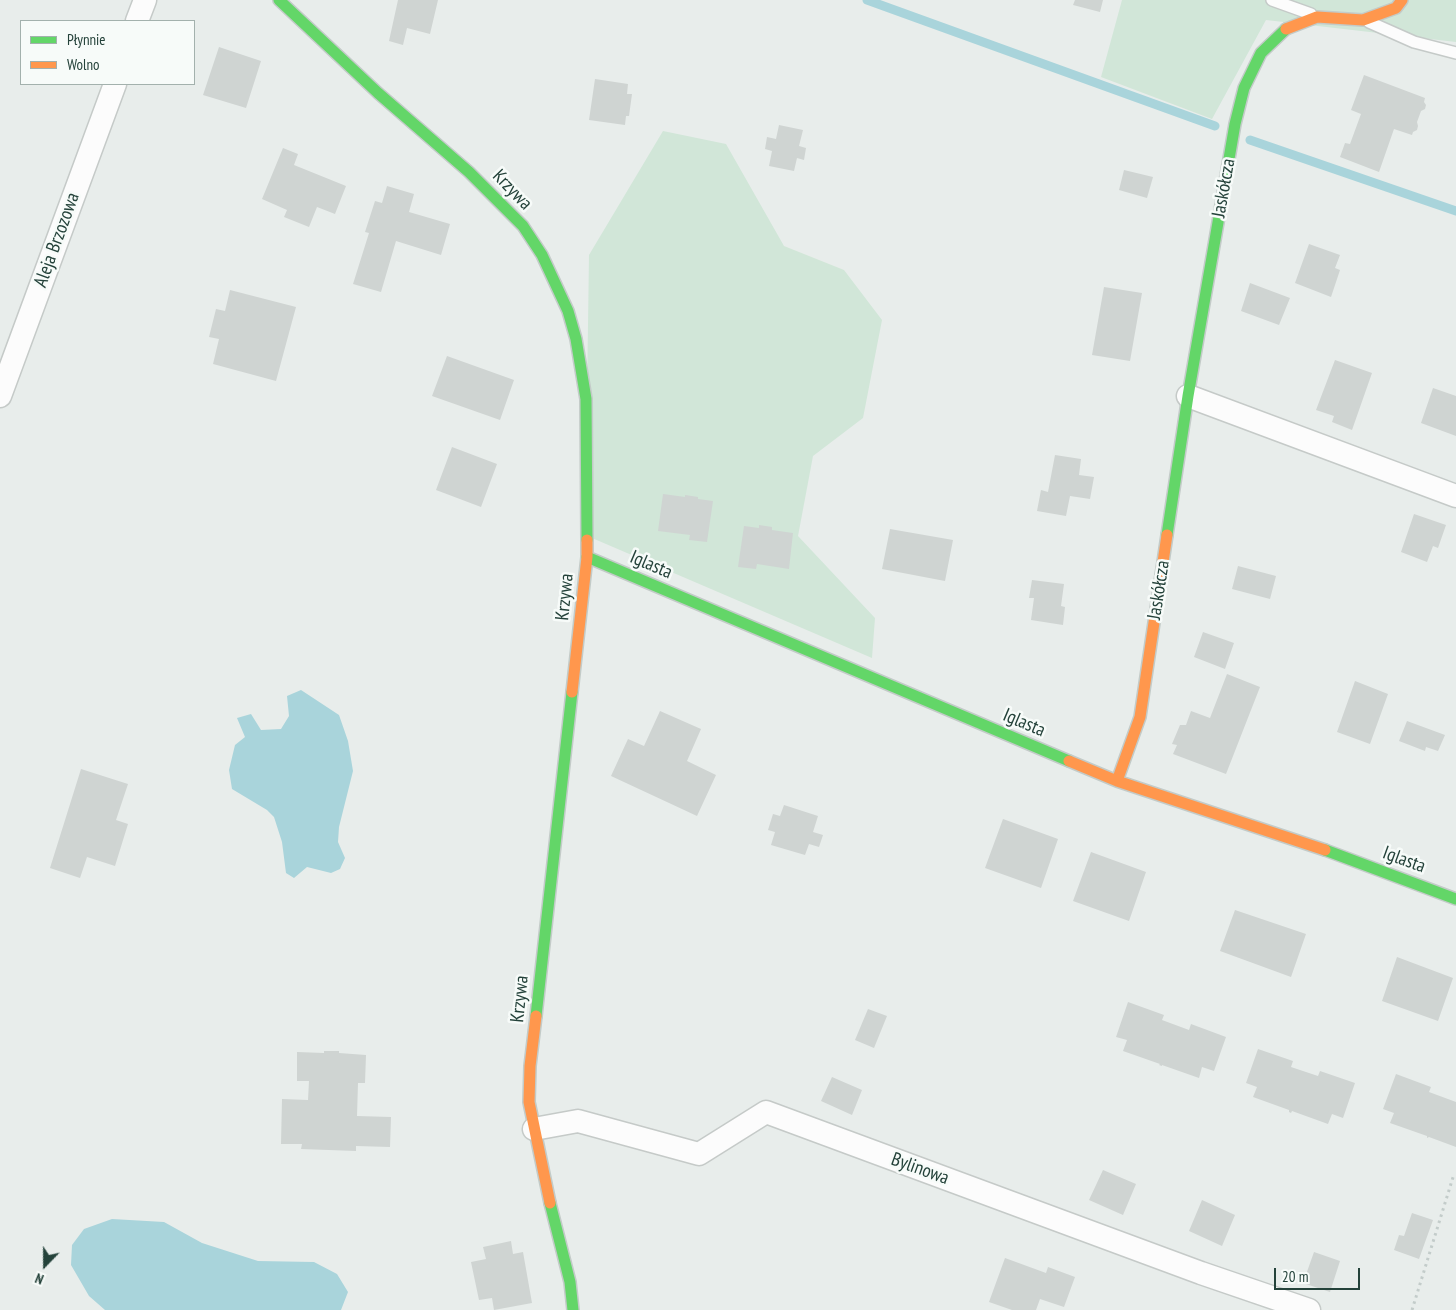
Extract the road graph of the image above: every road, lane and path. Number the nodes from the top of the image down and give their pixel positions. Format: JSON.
{"nodes":[{"id":1,"x":145,"y":0,"type":"edge"},
{"id":2,"x":279,"y":0,"type":"edge"},
{"id":3,"x":1272,"y":0,"type":"edge"},
{"id":4,"x":1402,"y":0,"type":"edge"},
{"id":5,"x":1317,"y":17,"type":"junction"},
{"id":6,"x":138,"y":20,"type":"edge"},
{"id":7,"x":1363,"y":20,"type":"junction"},
{"id":8,"x":1456,"y":53,"type":"edge"},
{"id":9,"x":114,"y":85,"type":"edge"},
{"id":10,"x":0,"y":396,"type":"edge"},
{"id":11,"x":1188,"y":396,"type":"junction"},
{"id":12,"x":1456,"y":496,"type":"edge"},
{"id":13,"x":587,"y":556,"type":"junction"},
{"id":14,"x":1118,"y":781,"type":"junction"},
{"id":15,"x":1456,"y":899,"type":"edge"},
{"id":16,"x":534,"y":1129,"type":"junction"},
{"id":17,"x":1454,"y":1174,"type":"dead end"},
{"id":18,"x":573,"y":1310,"type":"edge"},
{"id":19,"x":1309,"y":1310,"type":"edge"},
{"id":20,"x":1412,"y":1310,"type":"edge"}],
"edges":[{"from":1,"to":6,"type":"street"},
{"from":2,"to":13,"type":"street","name":"Krzywa"},
{"from":3,"to":5,"type":"lane"},
{"from":4,"to":7,"type":"street"},
{"from":5,"to":7,"type":"street"},
{"from":5,"to":11,"type":"street","name":"Jaskółcza"},
{"from":7,"to":8,"type":"lane"},
{"from":9,"to":10,"type":"street","name":"Aleja Brzozowa"},
{"from":11,"to":12,"type":"street"},
{"from":11,"to":14,"type":"street","name":"Jaskółcza"},
{"from":13,"to":14,"type":"street","name":"Iglasta"},
{"from":13,"to":16,"type":"street","name":"Krzywa"},
{"from":14,"to":15,"type":"street","name":"Iglasta"},
{"from":16,"to":18,"type":"street","name":"Krzywa"},
{"from":16,"to":19,"type":"street","name":"Bylinowa"},
{"from":17,"to":20,"type":"path"}]}
